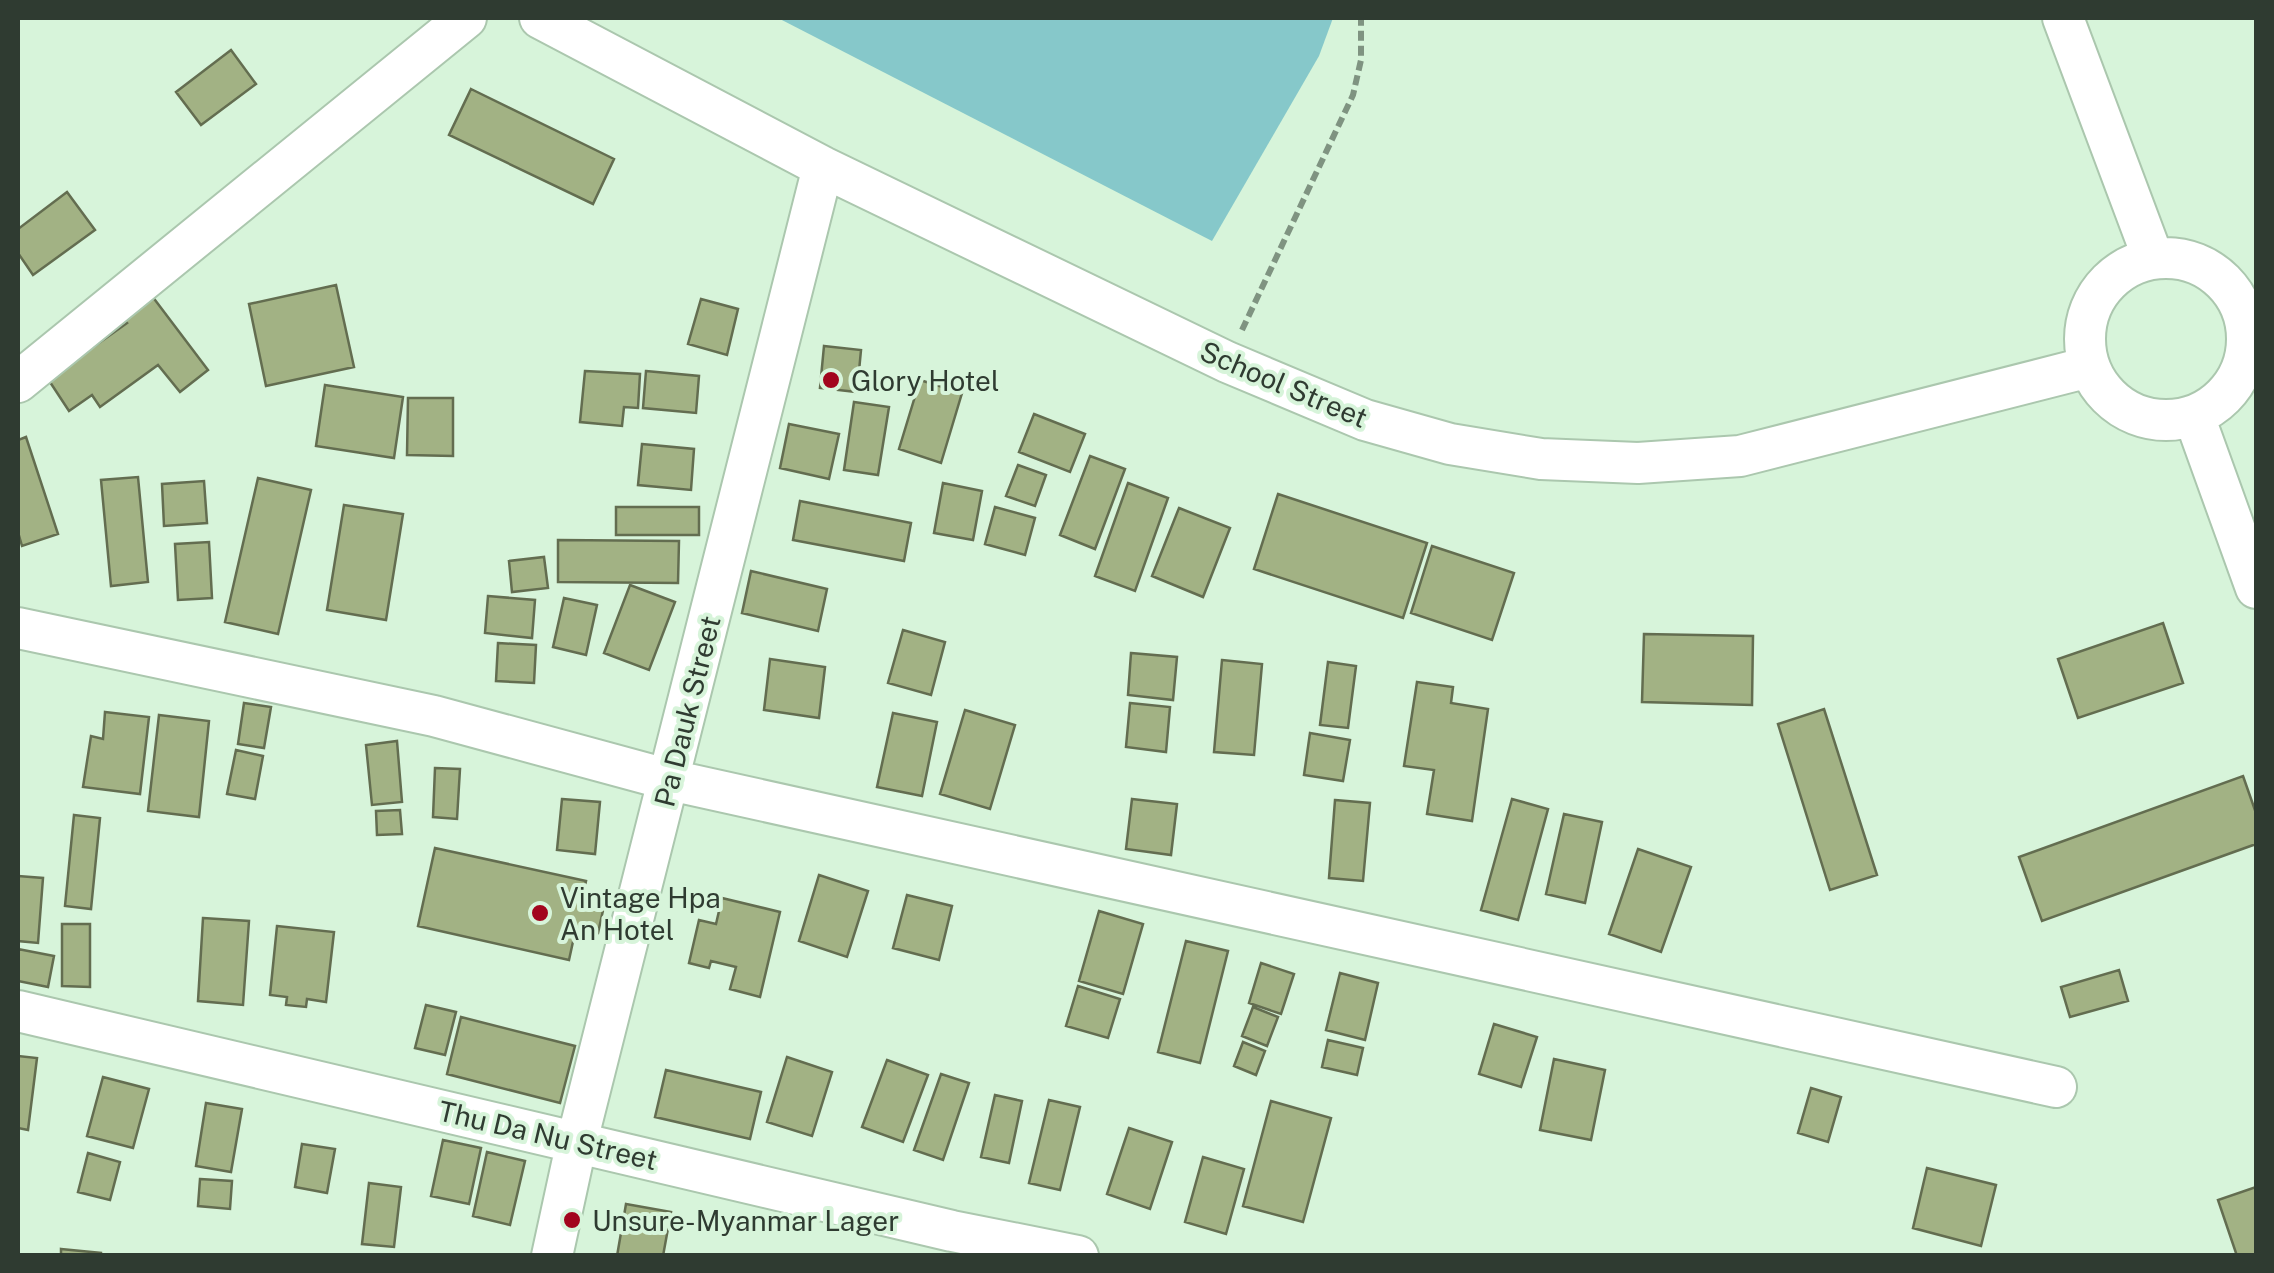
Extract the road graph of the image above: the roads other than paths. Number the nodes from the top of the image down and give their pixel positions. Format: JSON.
{"nodes":[{"id":1,"x":466,"y":18,"type":"edge"},
{"id":2,"x":540,"y":18,"type":"edge"},
{"id":3,"x":2062,"y":18,"type":"edge"},
{"id":4,"x":824,"y":167,"type":"junction"},
{"id":5,"x":2152,"y":258,"type":"junction"},
{"id":6,"x":2243,"y":281,"type":"edge"},
{"id":7,"x":2251,"y":360,"type":"edge"},
{"id":8,"x":2089,"y":367,"type":"junction"},
{"id":9,"x":18,"y":382,"type":"edge"},
{"id":10,"x":2194,"y":416,"type":"junction"},
{"id":11,"x":2256,"y":588,"type":"edge"},
{"id":12,"x":18,"y":628,"type":"edge"},
{"id":13,"x":670,"y":780,"type":"junction"},
{"id":14,"x":18,"y":1011,"type":"edge"},
{"id":15,"x":2056,"y":1088,"type":"dead end"},
{"id":16,"x":578,"y":1141,"type":"junction"},
{"id":17,"x":552,"y":1256,"type":"edge"},
{"id":18,"x":1078,"y":1256,"type":"edge"}],
"edges":[{"from":1,"to":9,"type":"street"},
{"from":2,"to":4,"type":"street","name":"School Street"},
{"from":3,"to":5,"type":"street"},
{"from":4,"to":8,"type":"street","name":"School Street"},
{"from":4,"to":13,"type":"street","name":"Pa Dauk Street"},
{"from":5,"to":6,"type":"street"},
{"from":5,"to":8,"type":"street"},
{"from":6,"to":7,"type":"street"},
{"from":7,"to":10,"type":"street"},
{"from":8,"to":10,"type":"street"},
{"from":10,"to":11,"type":"street"},
{"from":12,"to":13,"type":"street"},
{"from":13,"to":15,"type":"street"},
{"from":13,"to":16,"type":"street","name":"Pa Dauk Street"},
{"from":14,"to":16,"type":"street","name":"Thu Da Nu Street"},
{"from":16,"to":17,"type":"street","name":"Pa Dauk Street"},
{"from":16,"to":18,"type":"street","name":"Thu Da Nu Street"}]}
